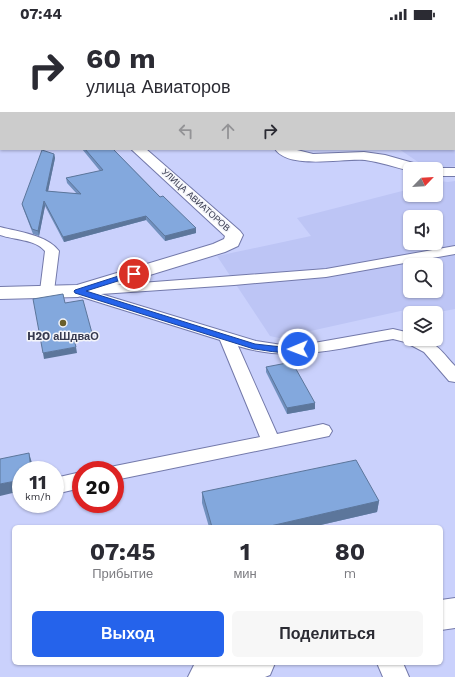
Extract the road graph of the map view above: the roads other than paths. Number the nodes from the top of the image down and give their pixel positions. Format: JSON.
{"nodes":[{"id":1,"x":139,"y":150,"type":"edge"},
{"id":2,"x":284,"y":150,"type":"edge"},
{"id":3,"x":403,"y":165,"type":"edge"},
{"id":4,"x":443,"y":172,"type":"edge"},
{"id":5,"x":455,"y":172,"type":"edge"},
{"id":6,"x":0,"y":231,"type":"edge"},
{"id":7,"x":455,"y":250,"type":"edge"},
{"id":8,"x":47,"y":291,"type":"junction"},
{"id":9,"x":78,"y":291,"type":"junction"},
{"id":10,"x":0,"y":293,"type":"edge"},
{"id":11,"x":226,"y":337,"type":"junction"},
{"id":12,"x":403,"y":337,"type":"edge"},
{"id":13,"x":426,"y":346,"type":"edge"},
{"id":14,"x":455,"y":377,"type":"edge"},
{"id":15,"x":323,"y":431,"type":"dead end"},
{"id":16,"x":271,"y":441,"type":"junction"},
{"id":17,"x":124,"y":471,"type":"edge"},
{"id":18,"x":455,"y":613,"type":"edge"},
{"id":19,"x":443,"y":615,"type":"edge"},
{"id":20,"x":251,"y":665,"type":"edge"},
{"id":21,"x":391,"y":665,"type":"edge"},
{"id":22,"x":206,"y":677,"type":"edge"},
{"id":23,"x":396,"y":677,"type":"edge"}],
"edges":[{"from":1,"to":9,"type":"street","name":"УЛИЦА АВИАТОРОВ"},
{"from":2,"to":3,"type":"street"},
{"from":4,"to":5,"type":"street"},
{"from":6,"to":8,"type":"lane"},
{"from":7,"to":9,"type":"lane"},
{"from":8,"to":9,"type":"street"},
{"from":8,"to":10,"type":"street"},
{"from":9,"to":11,"type":"lane"},
{"from":11,"to":12,"type":"lane"},
{"from":11,"to":16,"type":"lane"},
{"from":13,"to":14,"type":"lane"},
{"from":15,"to":16,"type":"lane"},
{"from":16,"to":17,"type":"lane"},
{"from":18,"to":19,"type":"street"},
{"from":20,"to":22,"type":"street"},
{"from":21,"to":23,"type":"lane"}]}
